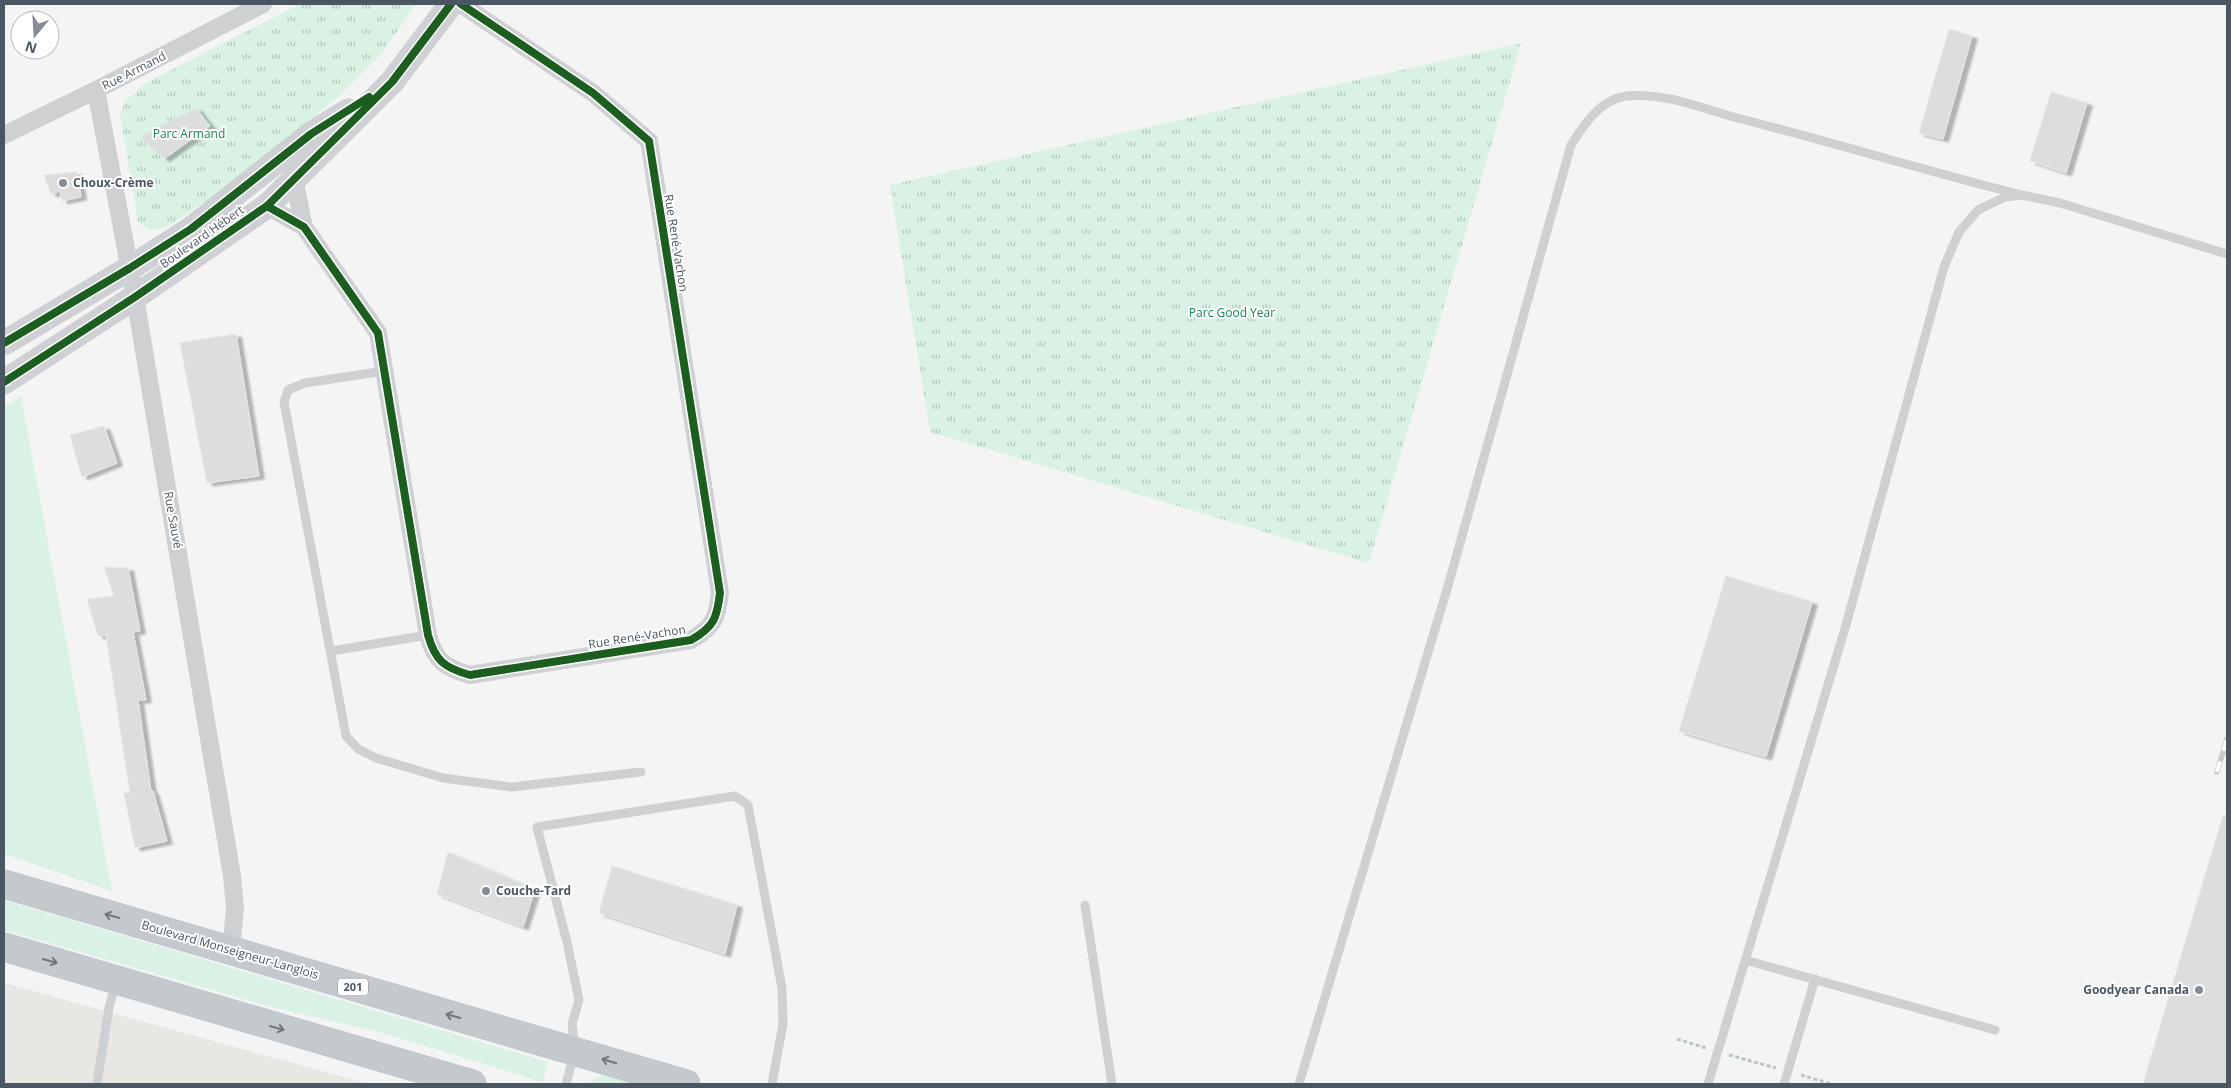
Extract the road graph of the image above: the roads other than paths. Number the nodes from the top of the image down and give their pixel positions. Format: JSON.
{"nodes":[{"id":1,"x":263,"y":4,"type":"edge"},
{"id":2,"x":451,"y":4,"type":"edge"},
{"id":3,"x":461,"y":4,"type":"edge"},
{"id":4,"x":392,"y":82,"type":"junction"},
{"id":5,"x":96,"y":90,"type":"junction"},
{"id":6,"x":4,"y":135,"type":"edge"},
{"id":7,"x":294,"y":179,"type":"junction"},
{"id":8,"x":2022,"y":195,"type":"junction"},
{"id":9,"x":266,"y":206,"type":"junction"},
{"id":10,"x":304,"y":227,"type":"junction"},
{"id":11,"x":2227,"y":254,"type":"edge"},
{"id":12,"x":130,"y":268,"type":"junction"},
{"id":13,"x":135,"y":297,"type":"junction"},
{"id":14,"x":4,"y":343,"type":"edge"},
{"id":15,"x":384,"y":371,"type":"junction"},
{"id":16,"x":4,"y":382,"type":"edge"},
{"id":17,"x":428,"y":635,"type":"junction"},
{"id":18,"x":331,"y":651,"type":"junction"},
{"id":19,"x":642,"y":772,"type":"dead end"},
{"id":20,"x":4,"y":884,"type":"edge"},
{"id":21,"x":1085,"y":905,"type":"dead end"},
{"id":22,"x":4,"y":947,"type":"edge"},
{"id":23,"x":231,"y":951,"type":"junction"},
{"id":24,"x":1745,"y":960,"type":"junction"},
{"id":25,"x":1815,"y":979,"type":"junction"},
{"id":26,"x":117,"y":981,"type":"junction"},
{"id":27,"x":1995,"y":1030,"type":"dead end"},
{"id":28,"x":575,"y":1051,"type":"junction"},
{"id":29,"x":97,"y":1084,"type":"edge"},
{"id":30,"x":472,"y":1084,"type":"edge"},
{"id":31,"x":566,"y":1084,"type":"edge"},
{"id":32,"x":686,"y":1084,"type":"edge"},
{"id":33,"x":772,"y":1084,"type":"edge"},
{"id":34,"x":1112,"y":1084,"type":"edge"},
{"id":35,"x":1299,"y":1084,"type":"edge"},
{"id":36,"x":1708,"y":1084,"type":"edge"},
{"id":37,"x":1784,"y":1084,"type":"edge"}],
"edges":[{"from":1,"to":5,"type":"street","name":"Rue Armand"},
{"from":2,"to":4,"type":"main road","name":"Boulevard Hébert"},
{"from":3,"to":17,"type":"street","name":"Rue René-Vachon"},
{"from":4,"to":7,"type":"main road","name":"Boulevard Hébert"},
{"from":4,"to":12,"type":"main road","name":"Boulevard Hébert"},
{"from":5,"to":6,"type":"street","name":"Rue Armand"},
{"from":5,"to":12,"type":"street","name":"Rue Sauvé"},
{"from":7,"to":9,"type":"main road","name":"Boulevard Hébert"},
{"from":7,"to":10,"type":"street"},
{"from":8,"to":11,"type":"lane"},
{"from":8,"to":24,"type":"lane"},
{"from":8,"to":35,"type":"lane"},
{"from":9,"to":10,"type":"street","name":"Rue René-Vachon"},
{"from":9,"to":13,"type":"main road","name":"Boulevard Hébert"},
{"from":10,"to":15,"type":"street","name":"Rue René-Vachon"},
{"from":12,"to":13,"type":"street","name":"Rue Sauvé"},
{"from":12,"to":14,"type":"main road","name":"Boulevard Hébert"},
{"from":13,"to":16,"type":"main road","name":"Boulevard Hébert"},
{"from":13,"to":23,"type":"street","name":"Rue Sauvé"},
{"from":15,"to":17,"type":"street","name":"Rue René-Vachon"},
{"from":15,"to":18,"type":"lane"},
{"from":17,"to":18,"type":"lane"},
{"from":18,"to":19,"type":"lane"},
{"from":23,"to":20,"type":"highway","name":"Boulevard Monseigneur-Langlois","number":"201","one_way":true},
{"from":21,"to":34,"type":"lane"},
{"from":22,"to":26,"type":"highway","one_way":true},
{"from":28,"to":23,"type":"highway","name":"Boulevard Monseigneur-Langlois","number":"201","one_way":true},
{"from":24,"to":25,"type":"lane"},
{"from":24,"to":36,"type":"lane"},
{"from":25,"to":27,"type":"lane"},
{"from":25,"to":37,"type":"lane"},
{"from":26,"to":29,"type":"lane"},
{"from":26,"to":30,"type":"highway","one_way":true},
{"from":28,"to":31,"type":"lane"},
{"from":32,"to":28,"type":"highway","name":"Boulevard Monseigneur-Langlois","number":"201","one_way":true},
{"from":28,"to":33,"type":"lane"}]}
